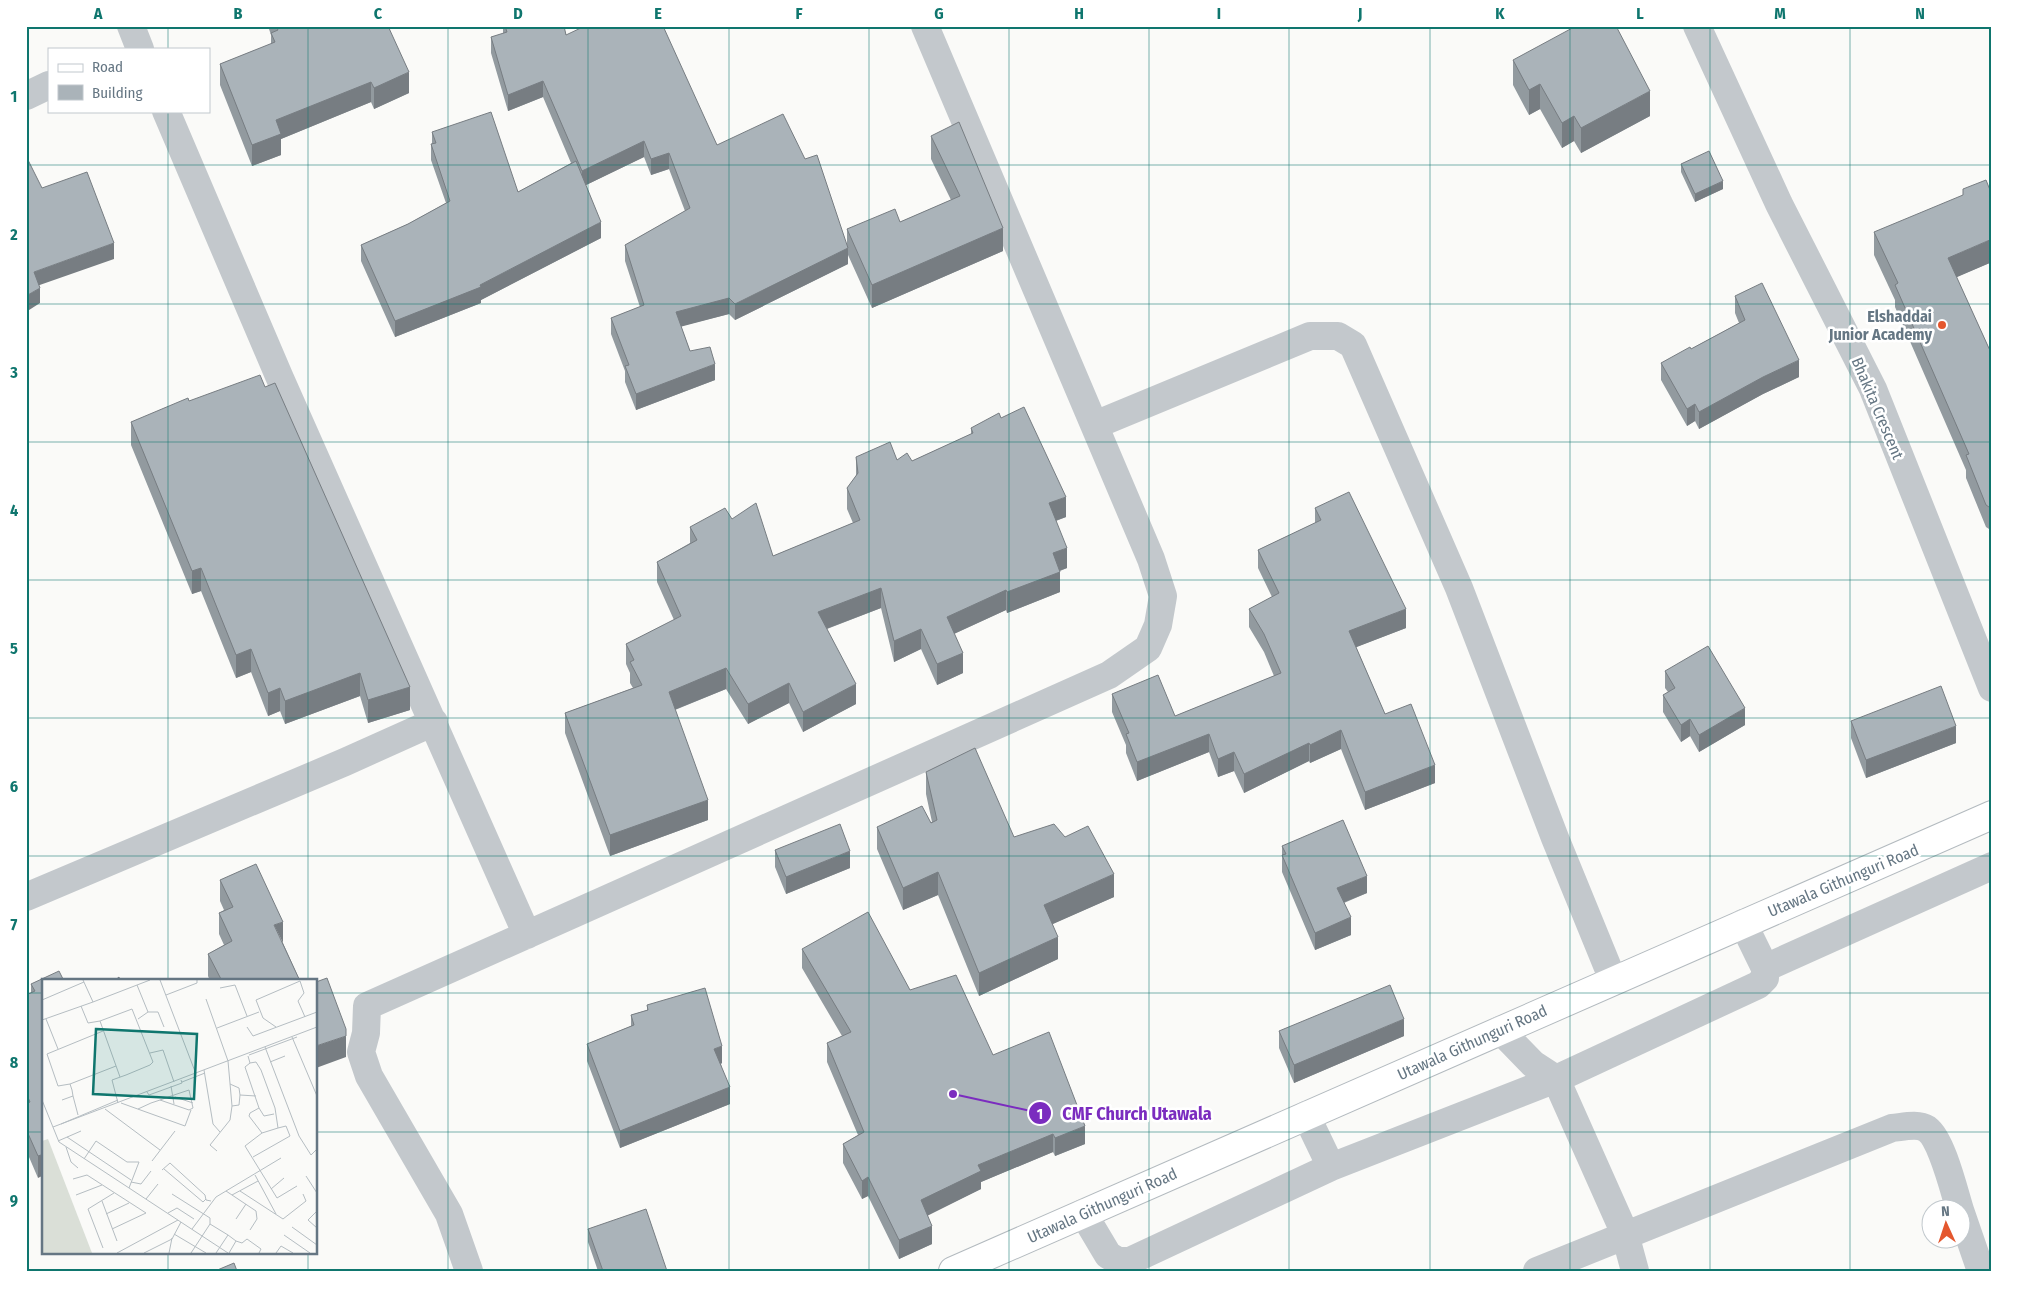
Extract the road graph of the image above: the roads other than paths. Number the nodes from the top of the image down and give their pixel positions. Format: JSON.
{"nodes":[{"id":1,"x":925,"y":26,"type":"edge"},
{"id":2,"x":1697,"y":26,"type":"edge"},
{"id":3,"x":48,"y":85,"type":"edge"},
{"id":4,"x":26,"y":96,"type":"edge"},
{"id":5,"x":166,"y":112,"type":"edge"},
{"id":6,"x":1095,"y":425,"type":"junction"},
{"id":7,"x":1992,"y":688,"type":"edge"},
{"id":8,"x":434,"y":722,"type":"junction"},
{"id":9,"x":1992,"y":815,"type":"edge"},
{"id":10,"x":1992,"y":866,"type":"edge"},
{"id":11,"x":26,"y":897,"type":"edge"},
{"id":12,"x":1743,"y":923,"type":"junction"},
{"id":13,"x":528,"y":934,"type":"junction"},
{"id":14,"x":1765,"y":968,"type":"junction"},
{"id":15,"x":1613,"y":980,"type":"junction"},
{"id":16,"x":1500,"y":1030,"type":"junction"},
{"id":17,"x":1556,"y":1079,"type":"junction"},
{"id":18,"x":1306,"y":1115,"type":"junction"},
{"id":19,"x":1331,"y":1168,"type":"junction"},
{"id":20,"x":1957,"y":1200,"type":"edge"},
{"id":21,"x":1083,"y":1213,"type":"junction"},
{"id":22,"x":1625,"y":1234,"type":"junction"},
{"id":23,"x":1970,"y":1239,"type":"edge"},
{"id":24,"x":469,"y":1271,"type":"edge"},
{"id":25,"x":953,"y":1271,"type":"edge"},
{"id":26,"x":1537,"y":1271,"type":"edge"},
{"id":27,"x":1635,"y":1271,"type":"edge"},
{"id":28,"x":1981,"y":1271,"type":"edge"}],
"edges":[{"from":1,"to":6,"type":"street"},
{"from":2,"to":7,"type":"street","name":"Bhakita Crescent"},
{"from":3,"to":4,"type":"street"},
{"from":5,"to":8,"type":"street"},
{"from":6,"to":13,"type":"street"},
{"from":6,"to":15,"type":"street"},
{"from":8,"to":11,"type":"street"},
{"from":8,"to":13,"type":"street"},
{"from":9,"to":12,"type":"street","name":"Utawala Githunguri Road"},
{"from":10,"to":14,"type":"street"},
{"from":12,"to":14,"type":"street"},
{"from":12,"to":15,"type":"street","name":"Utawala Githunguri Road"},
{"from":13,"to":24,"type":"street"},
{"from":14,"to":17,"type":"street"},
{"from":15,"to":16,"type":"street","name":"Utawala Githunguri Road"},
{"from":16,"to":17,"type":"street"},
{"from":16,"to":18,"type":"street","name":"Utawala Githunguri Road"},
{"from":17,"to":19,"type":"street"},
{"from":17,"to":22,"type":"street"},
{"from":18,"to":19,"type":"street"},
{"from":18,"to":21,"type":"street","name":"Utawala Githunguri Road"},
{"from":19,"to":21,"type":"street"},
{"from":20,"to":22,"type":"street"},
{"from":21,"to":25,"type":"street","name":"Utawala Githunguri Road"},
{"from":22,"to":26,"type":"street"},
{"from":22,"to":27,"type":"street"},
{"from":23,"to":28,"type":"street"}]}
